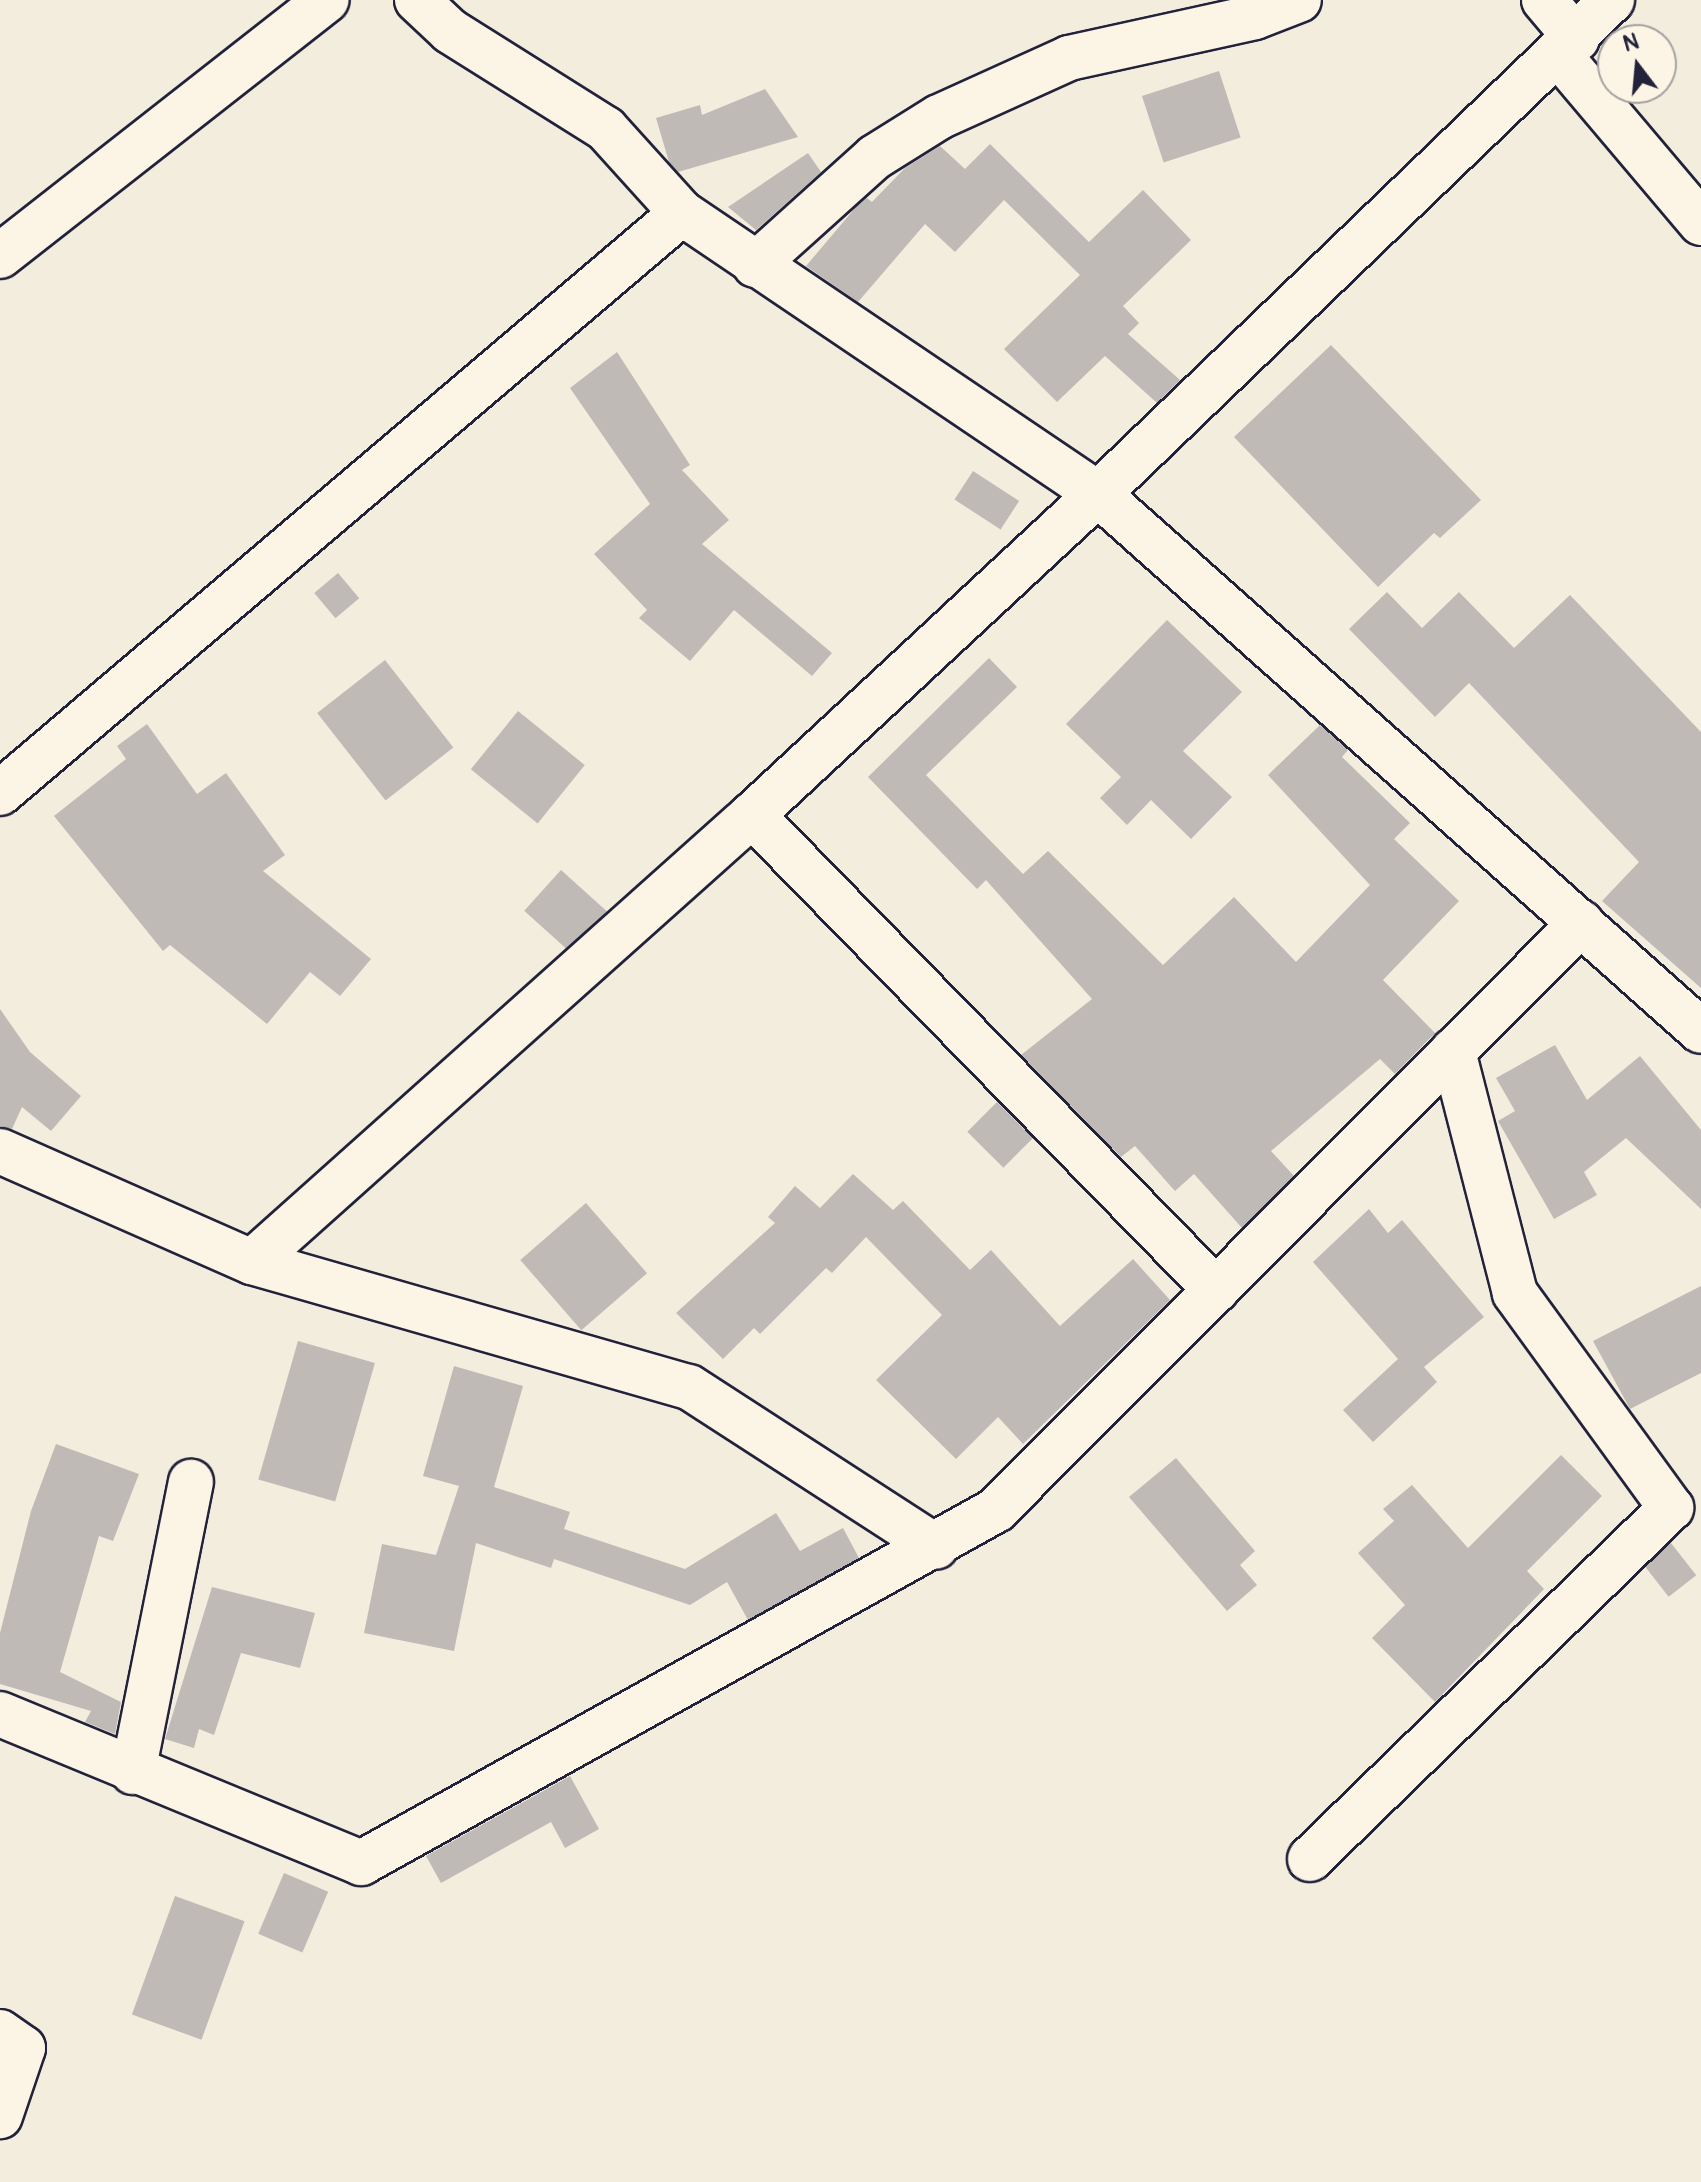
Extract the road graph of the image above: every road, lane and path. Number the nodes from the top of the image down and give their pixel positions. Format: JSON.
{"nodes":[{"id":1,"x":326,"y":0,"type":"edge"},
{"id":2,"x":417,"y":0,"type":"edge"},
{"id":3,"x":1299,"y":0,"type":"edge"},
{"id":4,"x":1544,"y":0,"type":"edge"},
{"id":5,"x":1612,"y":0,"type":"edge"},
{"id":6,"x":1568,"y":47,"type":"junction"},
{"id":7,"x":682,"y":213,"type":"junction"},
{"id":8,"x":1701,"y":223,"type":"edge"},
{"id":9,"x":0,"y":256,"type":"edge"},
{"id":10,"x":755,"y":265,"type":"junction"},
{"id":11,"x":1098,"y":494,"type":"junction"},
{"id":12,"x":0,"y":793,"type":"edge"},
{"id":13,"x":752,"y":815,"type":"junction"},
{"id":14,"x":1581,"y":923,"type":"junction"},
{"id":15,"x":1701,"y":1031,"type":"edge"},
{"id":16,"x":1453,"y":1051,"type":"junction"},
{"id":17,"x":0,"y":1151,"type":"edge"},
{"id":18,"x":252,"y":1262,"type":"junction"},
{"id":19,"x":1216,"y":1290,"type":"junction"},
{"id":20,"x":191,"y":1482,"type":"dead end"},
{"id":21,"x":936,"y":1547,"type":"junction"},
{"id":22,"x":0,"y":1714,"type":"edge"},
{"id":23,"x":133,"y":1772,"type":"junction"},
{"id":24,"x":1310,"y":1859,"type":"dead end"},
{"id":25,"x":0,"y":2032,"type":"edge"},
{"id":26,"x":0,"y":2116,"type":"edge"}],
"edges":[{"from":1,"to":9,"type":"street"},
{"from":2,"to":7,"type":"street"},
{"from":3,"to":10,"type":"street"},
{"from":4,"to":6,"type":"street"},
{"from":5,"to":6,"type":"street"},
{"from":6,"to":8,"type":"street"},
{"from":6,"to":11,"type":"street"},
{"from":7,"to":10,"type":"street"},
{"from":7,"to":12,"type":"street"},
{"from":10,"to":11,"type":"street"},
{"from":11,"to":13,"type":"street"},
{"from":11,"to":14,"type":"street"},
{"from":13,"to":18,"type":"street"},
{"from":13,"to":19,"type":"street"},
{"from":14,"to":15,"type":"street"},
{"from":14,"to":16,"type":"street"},
{"from":16,"to":19,"type":"street"},
{"from":16,"to":24,"type":"street"},
{"from":17,"to":18,"type":"street"},
{"from":18,"to":21,"type":"street"},
{"from":19,"to":21,"type":"street"},
{"from":20,"to":23,"type":"street"},
{"from":21,"to":23,"type":"street"},
{"from":22,"to":23,"type":"street"},
{"from":25,"to":26,"type":"street"}]}
